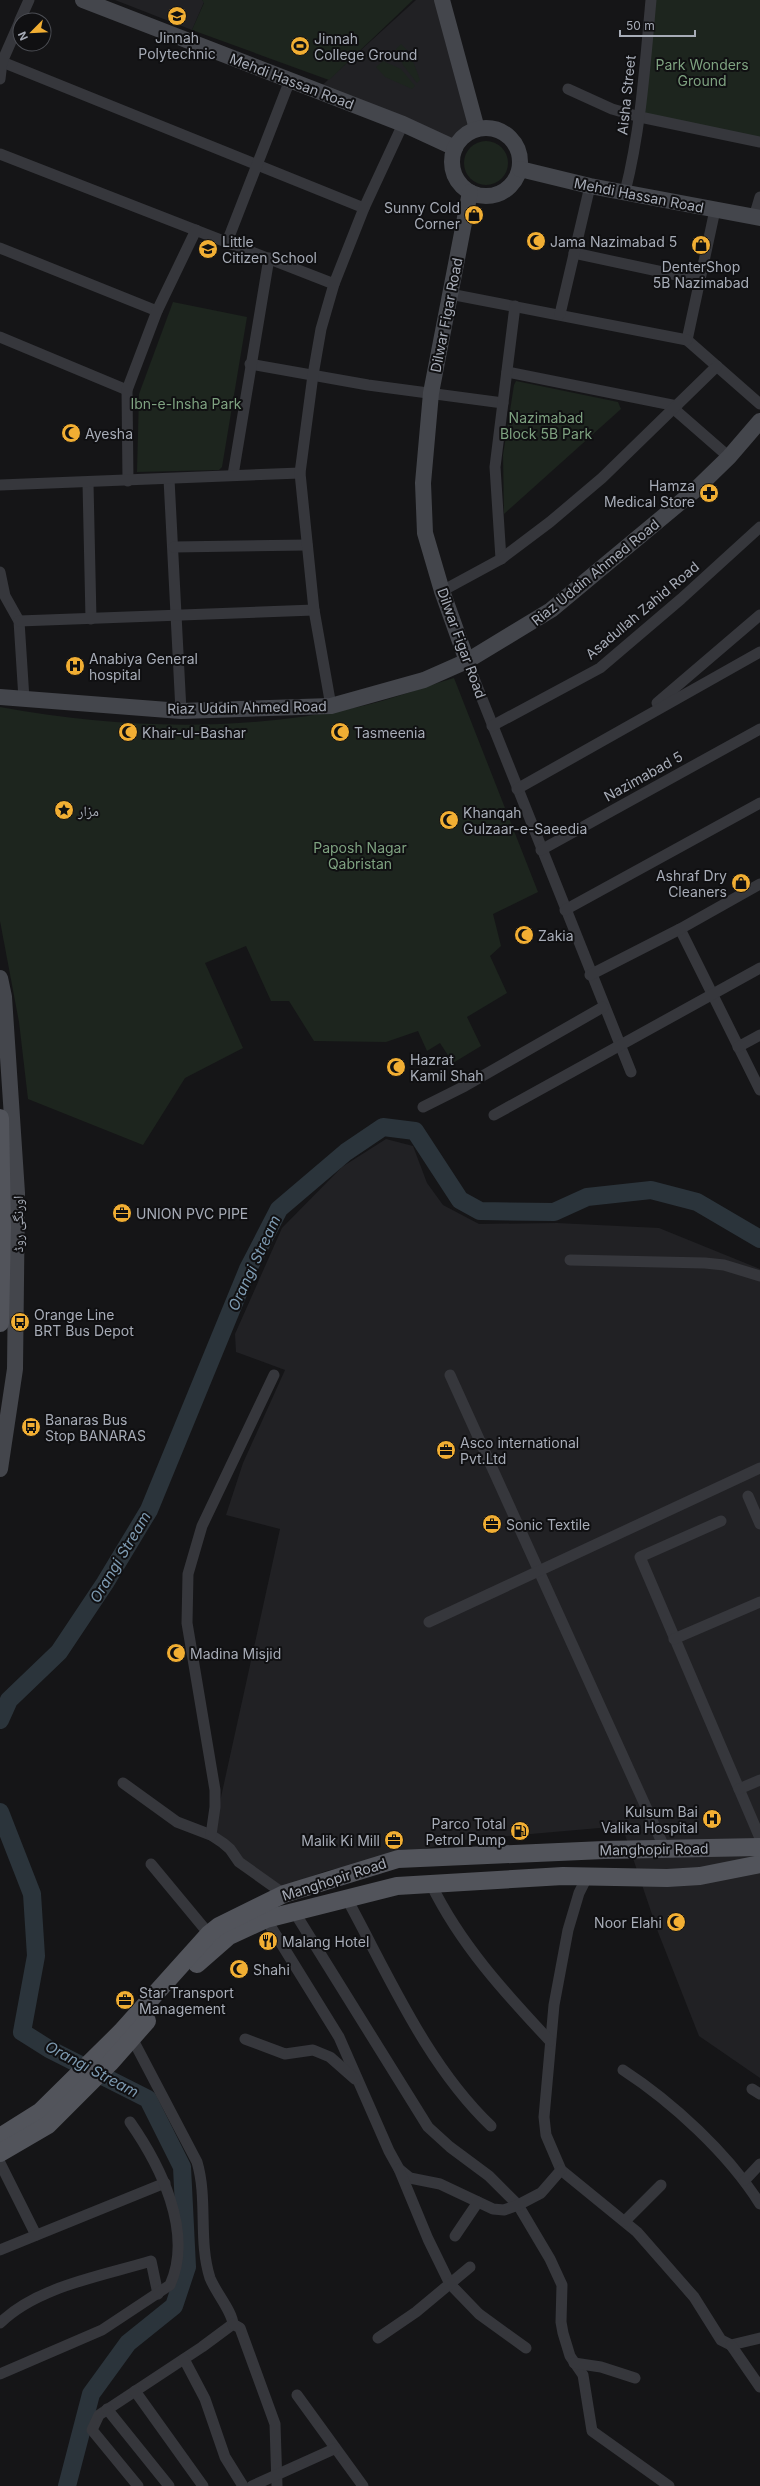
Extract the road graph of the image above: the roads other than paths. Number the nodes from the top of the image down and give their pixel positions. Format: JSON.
{"nodes":[{"id":1,"x":29,"y":0,"type":"edge"},
{"id":2,"x":82,"y":0,"type":"edge"},
{"id":3,"x":442,"y":0,"type":"edge"},
{"id":4,"x":651,"y":0,"type":"edge"},
{"id":5,"x":24,"y":12,"type":"edge"},
{"id":6,"x":12,"y":38,"type":"edge"},
{"id":7,"x":1,"y":62,"type":"edge"},
{"id":8,"x":0,"y":79,"type":"edge"},
{"id":9,"x":290,"y":80,"type":"junction"},
{"id":10,"x":568,"y":89,"type":"dead end"},
{"id":11,"x":640,"y":117,"type":"junction"},
{"id":12,"x":403,"y":124,"type":"junction"},
{"id":13,"x":477,"y":129,"type":"junction"},
{"id":14,"x":760,"y":142,"type":"edge"},
{"id":15,"x":455,"y":148,"type":"junction"},
{"id":16,"x":0,"y":154,"type":"edge"},
{"id":17,"x":258,"y":164,"type":"junction"},
{"id":18,"x":520,"y":169,"type":"junction"},
{"id":19,"x":590,"y":186,"type":"junction"},
{"id":20,"x":470,"y":192,"type":"junction"},
{"id":21,"x":625,"y":192,"type":"junction"},
{"id":22,"x":760,"y":197,"type":"edge"},
{"id":23,"x":364,"y":208,"type":"junction"},
{"id":24,"x":715,"y":210,"type":"junction"},
{"id":25,"x":757,"y":218,"type":"edge"},
{"id":26,"x":196,"y":230,"type":"junction"},
{"id":27,"x":227,"y":242,"type":"junction"},
{"id":28,"x":0,"y":248,"type":"edge"},
{"id":29,"x":574,"y":253,"type":"junction"},
{"id":30,"x":269,"y":258,"type":"junction"},
{"id":31,"x":700,"y":280,"type":"junction"},
{"id":32,"x":334,"y":284,"type":"junction"},
{"id":33,"x":450,"y":294,"type":"junction"},
{"id":34,"x":515,"y":306,"type":"junction"},
{"id":35,"x":157,"y":311,"type":"junction"},
{"id":36,"x":560,"y":314,"type":"junction"},
{"id":37,"x":0,"y":337,"type":"edge"},
{"id":38,"x":687,"y":340,"type":"junction"},
{"id":39,"x":250,"y":364,"type":"junction"},
{"id":40,"x":717,"y":366,"type":"junction"},
{"id":41,"x":507,"y":372,"type":"junction"},
{"id":42,"x":313,"y":375,"type":"junction"},
{"id":43,"x":128,"y":390,"type":"junction"},
{"id":44,"x":431,"y":393,"type":"junction"},
{"id":45,"x":503,"y":403,"type":"junction"},
{"id":46,"x":760,"y":404,"type":"edge"},
{"id":47,"x":676,"y":408,"type":"junction"},
{"id":48,"x":760,"y":421,"type":"edge"},
{"id":49,"x":729,"y":457,"type":"junction"},
{"id":50,"x":300,"y":473,"type":"junction"},
{"id":51,"x":233,"y":475,"type":"junction"},
{"id":52,"x":169,"y":479,"type":"junction"},
{"id":53,"x":128,"y":481,"type":"junction"},
{"id":54,"x":88,"y":483,"type":"junction"},
{"id":55,"x":0,"y":485,"type":"edge"},
{"id":56,"x":760,"y":527,"type":"edge"},
{"id":57,"x":307,"y":545,"type":"junction"},
{"id":58,"x":174,"y":548,"type":"junction"},
{"id":59,"x":502,"y":559,"type":"junction"},
{"id":60,"x":0,"y":572,"type":"edge"},
{"id":61,"x":442,"y":591,"type":"junction"},
{"id":62,"x":314,"y":610,"type":"junction"},
{"id":63,"x":760,"y":615,"type":"edge"},
{"id":64,"x":176,"y":616,"type":"junction"},
{"id":65,"x":91,"y":619,"type":"junction"},
{"id":66,"x":19,"y":621,"type":"junction"},
{"id":67,"x":760,"y":652,"type":"edge"},
{"id":68,"x":467,"y":661,"type":"junction"},
{"id":69,"x":0,"y":697,"type":"edge"},
{"id":70,"x":24,"y":699,"type":"junction"},
{"id":71,"x":331,"y":706,"type":"junction"},
{"id":72,"x":181,"y":711,"type":"junction"},
{"id":73,"x":640,"y":718,"type":"junction"},
{"id":74,"x":492,"y":726,"type":"junction"},
{"id":75,"x":760,"y":729,"type":"edge"},
{"id":76,"x":517,"y":789,"type":"junction"},
{"id":77,"x":760,"y":803,"type":"edge"},
{"id":78,"x":541,"y":850,"type":"junction"},
{"id":79,"x":760,"y":884,"type":"edge"},
{"id":80,"x":565,"y":910,"type":"junction"},
{"id":81,"x":680,"y":929,"type":"junction"},
{"id":82,"x":760,"y":968,"type":"edge"},
{"id":83,"x":590,"y":975,"type":"junction"},
{"id":84,"x":0,"y":978,"type":"edge"},
{"id":85,"x":712,"y":995,"type":"junction"},
{"id":86,"x":603,"y":1007,"type":"junction"},
{"id":87,"x":760,"y":1035,"type":"edge"},
{"id":88,"x":618,"y":1045,"type":"junction"},
{"id":89,"x":738,"y":1047,"type":"junction"},
{"id":90,"x":631,"y":1072,"type":"dead end"},
{"id":91,"x":760,"y":1090,"type":"edge"},
{"id":92,"x":423,"y":1107,"type":"dead end"},
{"id":93,"x":494,"y":1115,"type":"dead end"},
{"id":94,"x":0,"y":1118,"type":"edge"},
{"id":95,"x":570,"y":1260,"type":"dead end"},
{"id":96,"x":760,"y":1276,"type":"edge"},
{"id":97,"x":0,"y":1323,"type":"edge"},
{"id":98,"x":274,"y":1374,"type":"dead end"},
{"id":99,"x":450,"y":1375,"type":"dead end"},
{"id":100,"x":760,"y":1468,"type":"edge"},
{"id":101,"x":0,"y":1469,"type":"edge"},
{"id":102,"x":748,"y":1496,"type":"dead end"},
{"id":103,"x":759,"y":1518,"type":"edge"},
{"id":104,"x":721,"y":1521,"type":"dead end"},
{"id":105,"x":539,"y":1571,"type":"junction"},
{"id":106,"x":760,"y":1602,"type":"edge"},
{"id":107,"x":429,"y":1622,"type":"dead end"},
{"id":108,"x":674,"y":1639,"type":"junction"},
{"id":109,"x":760,"y":1780,"type":"edge"},
{"id":110,"x":123,"y":1783,"type":"dead end"},
{"id":111,"x":739,"y":1789,"type":"junction"},
{"id":112,"x":211,"y":1835,"type":"junction"},
{"id":113,"x":760,"y":1838,"type":"edge"},
{"id":114,"x":760,"y":1847,"type":"edge"},
{"id":115,"x":666,"y":1849,"type":"junction"},
{"id":116,"x":593,"y":1850,"type":"junction"},
{"id":117,"x":611,"y":1850,"type":"junction"},
{"id":118,"x":151,"y":1864,"type":"dead end"},
{"id":119,"x":760,"y":1864,"type":"edge"},
{"id":120,"x":587,"y":1877,"type":"junction"},
{"id":121,"x":614,"y":1878,"type":"junction"},
{"id":122,"x":431,"y":1884,"type":"junction"},
{"id":123,"x":284,"y":1894,"type":"junction"},
{"id":124,"x":347,"y":1899,"type":"junction"},
{"id":125,"x":295,"y":1913,"type":"junction"},
{"id":126,"x":266,"y":1919,"type":"junction"},
{"id":127,"x":209,"y":1934,"type":"junction"},
{"id":128,"x":127,"y":2038,"type":"junction"},
{"id":129,"x":245,"y":2039,"type":"dead end"},
{"id":130,"x":550,"y":2041,"type":"junction"},
{"id":131,"x":623,"y":2070,"type":"dead end"},
{"id":132,"x":358,"y":2082,"type":"junction"},
{"id":133,"x":44,"y":2118,"type":"junction"},
{"id":134,"x":130,"y":2122,"type":"dead end"},
{"id":135,"x":491,"y":2126,"type":"dead end"},
{"id":136,"x":0,"y":2137,"type":"edge"},
{"id":137,"x":0,"y":2153,"type":"edge"},
{"id":138,"x":0,"y":2163,"type":"edge"},
{"id":139,"x":760,"y":2164,"type":"edge"},
{"id":140,"x":399,"y":2169,"type":"junction"},
{"id":141,"x":561,"y":2170,"type":"junction"},
{"id":142,"x":745,"y":2180,"type":"junction"},
{"id":143,"x":165,"y":2183,"type":"junction"},
{"id":144,"x":661,"y":2185,"type":"dead end"},
{"id":145,"x":478,"y":2202,"type":"junction"},
{"id":146,"x":760,"y":2204,"type":"edge"},
{"id":147,"x":518,"y":2205,"type":"junction"},
{"id":148,"x":625,"y":2221,"type":"junction"},
{"id":149,"x":36,"y":2235,"type":"junction"},
{"id":150,"x":455,"y":2236,"type":"dead end"},
{"id":151,"x":0,"y":2250,"type":"edge"},
{"id":152,"x":470,"y":2267,"type":"dead end"},
{"id":153,"x":450,"y":2284,"type":"junction"},
{"id":154,"x":158,"y":2294,"type":"junction"},
{"id":155,"x":0,"y":2323,"type":"edge"},
{"id":156,"x":233,"y":2324,"type":"junction"},
{"id":157,"x":378,"y":2338,"type":"dead end"},
{"id":158,"x":760,"y":2338,"type":"edge"},
{"id":159,"x":731,"y":2345,"type":"junction"},
{"id":160,"x":526,"y":2348,"type":"dead end"},
{"id":161,"x":184,"y":2359,"type":"junction"},
{"id":162,"x":574,"y":2363,"type":"junction"},
{"id":163,"x":0,"y":2374,"type":"edge"},
{"id":164,"x":634,"y":2378,"type":"dead end"},
{"id":165,"x":760,"y":2387,"type":"edge"},
{"id":166,"x":136,"y":2391,"type":"junction"},
{"id":167,"x":297,"y":2395,"type":"dead end"},
{"id":168,"x":107,"y":2409,"type":"junction"},
{"id":169,"x":334,"y":2449,"type":"junction"},
{"id":170,"x":276,"y":2481,"type":"edge"},
{"id":171,"x":138,"y":2486,"type":"edge"},
{"id":172,"x":169,"y":2486,"type":"edge"},
{"id":173,"x":203,"y":2486,"type":"edge"},
{"id":174,"x":243,"y":2486,"type":"edge"},
{"id":175,"x":252,"y":2486,"type":"edge"},
{"id":176,"x":363,"y":2486,"type":"edge"},
{"id":177,"x":669,"y":2486,"type":"edge"}],
"edges":[{"from":1,"to":5,"type":"street"},
{"from":2,"to":9,"type":"street","name":"Mehdi Hassan Road"},
{"from":3,"to":13,"type":"street"},
{"from":4,"to":11,"type":"street","name":"Aisha Street"},
{"from":6,"to":7,"type":"street"},
{"from":7,"to":8,"type":"street"},
{"from":7,"to":17,"type":"street"},
{"from":9,"to":12,"type":"street","name":"Mehdi Hassan Road"},
{"from":9,"to":17,"type":"street"},
{"from":10,"to":11,"type":"street"},
{"from":11,"to":14,"type":"street"},
{"from":11,"to":21,"type":"street","name":"Aisha Street"},
{"from":12,"to":15,"type":"street","name":"Mehdi Hassan Road"},
{"from":12,"to":23,"type":"street"},
{"from":13,"to":15,"type":"street"},
{"from":13,"to":18,"type":"street"},
{"from":15,"to":20,"type":"street"},
{"from":16,"to":26,"type":"street"},
{"from":17,"to":23,"type":"street"},
{"from":17,"to":27,"type":"street"},
{"from":18,"to":19,"type":"street","name":"Mehdi Hassan Road"},
{"from":18,"to":20,"type":"street"},
{"from":19,"to":21,"type":"street","name":"Mehdi Hassan Road"},
{"from":19,"to":29,"type":"street"},
{"from":20,"to":33,"type":"street","name":"Dilwar Figar Road"},
{"from":21,"to":24,"type":"street","name":"Mehdi Hassan Road"},
{"from":22,"to":25,"type":"street"},
{"from":23,"to":32,"type":"street"},
{"from":24,"to":25,"type":"street","name":"Mehdi Hassan Road"},
{"from":24,"to":31,"type":"street"},
{"from":26,"to":27,"type":"street"},
{"from":26,"to":35,"type":"street"},
{"from":27,"to":30,"type":"street"},
{"from":28,"to":35,"type":"street"},
{"from":29,"to":31,"type":"street"},
{"from":29,"to":36,"type":"street"},
{"from":30,"to":32,"type":"street"},
{"from":30,"to":39,"type":"street"},
{"from":31,"to":38,"type":"street"},
{"from":32,"to":42,"type":"street"},
{"from":33,"to":34,"type":"street"},
{"from":33,"to":44,"type":"street","name":"Dilwar Figar Road"},
{"from":34,"to":36,"type":"street"},
{"from":34,"to":41,"type":"street"},
{"from":35,"to":43,"type":"street"},
{"from":36,"to":38,"type":"street"},
{"from":37,"to":43,"type":"street"},
{"from":38,"to":40,"type":"street"},
{"from":39,"to":42,"type":"street"},
{"from":39,"to":51,"type":"street"},
{"from":40,"to":46,"type":"street"},
{"from":40,"to":47,"type":"street"},
{"from":41,"to":45,"type":"street"},
{"from":41,"to":47,"type":"street"},
{"from":42,"to":44,"type":"street"},
{"from":42,"to":50,"type":"street"},
{"from":43,"to":53,"type":"street"},
{"from":44,"to":45,"type":"street"},
{"from":44,"to":61,"type":"street","name":"Dilwar Figar Road"},
{"from":45,"to":59,"type":"street"},
{"from":47,"to":49,"type":"street"},
{"from":47,"to":59,"type":"street"},
{"from":48,"to":49,"type":"street","name":"Riaz Uddin Ahmed Road"},
{"from":49,"to":68,"type":"street","name":"Riaz Uddin Ahmed Road"},
{"from":50,"to":51,"type":"street"},
{"from":50,"to":57,"type":"street"},
{"from":51,"to":52,"type":"street"},
{"from":52,"to":53,"type":"street"},
{"from":52,"to":58,"type":"street"},
{"from":53,"to":54,"type":"street"},
{"from":54,"to":55,"type":"street"},
{"from":54,"to":65,"type":"street"},
{"from":56,"to":74,"type":"street","name":"Asadullah Zahid Road"},
{"from":57,"to":58,"type":"street"},
{"from":57,"to":62,"type":"street"},
{"from":58,"to":64,"type":"street"},
{"from":59,"to":61,"type":"street"},
{"from":60,"to":66,"type":"street"},
{"from":61,"to":68,"type":"street","name":"Dilwar Figar Road"},
{"from":62,"to":64,"type":"street"},
{"from":62,"to":71,"type":"street"},
{"from":63,"to":73,"type":"street"},
{"from":64,"to":65,"type":"street"},
{"from":64,"to":72,"type":"street"},
{"from":65,"to":66,"type":"street"},
{"from":66,"to":70,"type":"street"},
{"from":67,"to":73,"type":"street"},
{"from":68,"to":71,"type":"street","name":"Riaz Uddin Ahmed Road"},
{"from":68,"to":74,"type":"street","name":"Dilwar Figar Road"},
{"from":69,"to":70,"type":"street","name":"Riaz Uddin Ahmed Road"},
{"from":70,"to":72,"type":"street","name":"Riaz Uddin Ahmed Road"},
{"from":71,"to":72,"type":"street","name":"Riaz Uddin Ahmed Road"},
{"from":73,"to":76,"type":"street"},
{"from":74,"to":76,"type":"street","name":"Dilwar Figar Road"},
{"from":75,"to":78,"type":"street","name":"Nazimabad 5"},
{"from":76,"to":78,"type":"street","name":"Dilwar Figar Road"},
{"from":77,"to":80,"type":"street"},
{"from":78,"to":80,"type":"street","name":"Dilwar Figar Road"},
{"from":79,"to":81,"type":"street"},
{"from":80,"to":83,"type":"street","name":"Dilwar Figar Road"},
{"from":81,"to":83,"type":"street"},
{"from":81,"to":85,"type":"street"},
{"from":82,"to":85,"type":"street"},
{"from":83,"to":86,"type":"street","name":"Dilwar Figar Road"},
{"from":84,"to":101,"type":"street","name":"اورنگی روڈ"},
{"from":85,"to":88,"type":"street"},
{"from":85,"to":89,"type":"street"},
{"from":86,"to":88,"type":"street","name":"Dilwar Figar Road"},
{"from":86,"to":92,"type":"street"},
{"from":87,"to":89,"type":"street"},
{"from":88,"to":90,"type":"street","name":"Dilwar Figar Road"},
{"from":88,"to":93,"type":"street"},
{"from":89,"to":91,"type":"street"},
{"from":94,"to":97,"type":"main road"},
{"from":95,"to":96,"type":"street"},
{"from":98,"to":112,"type":"street"},
{"from":99,"to":105,"type":"street"},
{"from":100,"to":105,"type":"street"},
{"from":102,"to":103,"type":"street"},
{"from":104,"to":108,"type":"street"},
{"from":105,"to":107,"type":"street"},
{"from":105,"to":115,"type":"street"},
{"from":106,"to":108,"type":"street"},
{"from":108,"to":111,"type":"street"},
{"from":109,"to":111,"type":"street"},
{"from":110,"to":112,"type":"street"},
{"from":111,"to":113,"type":"street"},
{"from":112,"to":123,"type":"street"},
{"from":114,"to":115,"type":"main road","name":"Manghopir Road"},
{"from":115,"to":117,"type":"main road","name":"Manghopir Road"},
{"from":116,"to":117,"type":"main road","name":"Manghopir Road"},
{"from":116,"to":120,"type":"main road"},
{"from":116,"to":123,"type":"main road","name":"Manghopir Road"},
{"from":117,"to":121,"type":"main road"},
{"from":118,"to":127,"type":"street"},
{"from":119,"to":121,"type":"main road","name":"Manghopir Road"},
{"from":120,"to":121,"type":"main road","name":"Manghopir Road"},
{"from":120,"to":122,"type":"main road","name":"Manghopir Road"},
{"from":120,"to":130,"type":"street"},
{"from":122,"to":124,"type":"main road","name":"Manghopir Road"},
{"from":122,"to":130,"type":"street"},
{"from":123,"to":127,"type":"main road","name":"Manghopir Road"},
{"from":124,"to":125,"type":"main road","name":"Manghopir Road"},
{"from":124,"to":135,"type":"street"},
{"from":125,"to":126,"type":"main road","name":"Manghopir Road"},
{"from":125,"to":147,"type":"street"},
{"from":126,"to":128,"type":"main road","name":"Manghopir Road"},
{"from":126,"to":132,"type":"street"},
{"from":127,"to":128,"type":"main road","name":"Manghopir Road"},
{"from":128,"to":133,"type":"main road","name":"Manghopir Road"},
{"from":128,"to":156,"type":"street"},
{"from":129,"to":132,"type":"street"},
{"from":130,"to":141,"type":"street"},
{"from":131,"to":142,"type":"street"},
{"from":132,"to":140,"type":"street"},
{"from":133,"to":136,"type":"main road","name":"Manghopir Road"},
{"from":133,"to":137,"type":"main road","name":"Manghopir Road"},
{"from":134,"to":143,"type":"street"},
{"from":138,"to":149,"type":"street"},
{"from":139,"to":142,"type":"street"},
{"from":140,"to":145,"type":"street"},
{"from":140,"to":153,"type":"street"},
{"from":141,"to":147,"type":"street"},
{"from":141,"to":148,"type":"street"},
{"from":142,"to":146,"type":"street"},
{"from":143,"to":149,"type":"street"},
{"from":143,"to":154,"type":"street"},
{"from":144,"to":148,"type":"street"},
{"from":145,"to":147,"type":"street"},
{"from":145,"to":150,"type":"street"},
{"from":147,"to":162,"type":"street"},
{"from":148,"to":159,"type":"street"},
{"from":149,"to":151,"type":"street"},
{"from":152,"to":153,"type":"street"},
{"from":153,"to":157,"type":"street"},
{"from":153,"to":160,"type":"street"},
{"from":154,"to":155,"type":"street"},
{"from":154,"to":163,"type":"street"},
{"from":156,"to":161,"type":"street"},
{"from":156,"to":170,"type":"street"},
{"from":158,"to":159,"type":"street"},
{"from":159,"to":165,"type":"street"},
{"from":161,"to":166,"type":"street"},
{"from":161,"to":174,"type":"street"},
{"from":162,"to":164,"type":"street"},
{"from":162,"to":177,"type":"street"},
{"from":166,"to":168,"type":"street"},
{"from":166,"to":173,"type":"street"},
{"from":167,"to":169,"type":"street"},
{"from":168,"to":171,"type":"street"},
{"from":168,"to":172,"type":"street"},
{"from":169,"to":170,"type":"street"},
{"from":169,"to":176,"type":"street"},
{"from":170,"to":175,"type":"street"}]}
